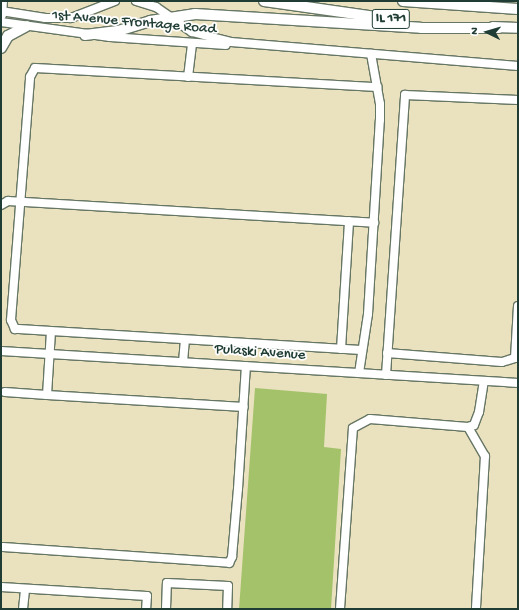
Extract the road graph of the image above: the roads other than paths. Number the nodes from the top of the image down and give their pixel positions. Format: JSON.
{"nodes":[{"id":1,"x":2,"y":1,"type":"edge"},
{"id":2,"x":115,"y":1,"type":"edge"},
{"id":3,"x":136,"y":1,"type":"edge"},
{"id":4,"x":264,"y":1,"type":"edge"},
{"id":5,"x":403,"y":1,"type":"edge"},
{"id":6,"x":518,"y":9,"type":"edge"},
{"id":7,"x":1,"y":11,"type":"edge"},
{"id":8,"x":1,"y":15,"type":"edge"},
{"id":9,"x":170,"y":17,"type":"junction"},
{"id":10,"x":1,"y":22,"type":"edge"},
{"id":11,"x":27,"y":26,"type":"junction"},
{"id":12,"x":499,"y":28,"type":"junction"},
{"id":13,"x":518,"y":28,"type":"edge"},
{"id":14,"x":85,"y":34,"type":"junction"},
{"id":15,"x":192,"y":44,"type":"junction"},
{"id":16,"x":264,"y":47,"type":"junction"},
{"id":17,"x":1,"y":48,"type":"edge"},
{"id":18,"x":371,"y":54,"type":"junction"},
{"id":19,"x":518,"y":66,"type":"edge"},
{"id":20,"x":188,"y":77,"type":"junction"},
{"id":21,"x":377,"y":87,"type":"junction"},
{"id":22,"x":518,"y":100,"type":"edge"},
{"id":23,"x":1,"y":195,"type":"edge"},
{"id":24,"x":20,"y":202,"type":"junction"},
{"id":25,"x":5,"y":203,"type":"edge"},
{"id":26,"x":350,"y":221,"type":"junction"},
{"id":27,"x":374,"y":223,"type":"junction"},
{"id":28,"x":518,"y":306,"type":"edge"},
{"id":29,"x":51,"y":332,"type":"junction"},
{"id":30,"x":185,"y":341,"type":"junction"},
{"id":31,"x":341,"y":349,"type":"junction"},
{"id":32,"x":361,"y":350,"type":"junction"},
{"id":33,"x":1,"y":351,"type":"edge"},
{"id":34,"x":387,"y":353,"type":"junction"},
{"id":35,"x":49,"y":354,"type":"junction"},
{"id":36,"x":183,"y":362,"type":"junction"},
{"id":37,"x":246,"y":366,"type":"junction"},
{"id":38,"x":359,"y":373,"type":"junction"},
{"id":39,"x":386,"y":375,"type":"junction"},
{"id":40,"x":484,"y":381,"type":"junction"},
{"id":41,"x":518,"y":383,"type":"edge"},
{"id":42,"x":4,"y":392,"type":"dead end"},
{"id":43,"x":47,"y":395,"type":"junction"},
{"id":44,"x":244,"y":407,"type":"junction"},
{"id":45,"x":468,"y":427,"type":"junction"},
{"id":46,"x":2,"y":547,"type":"dead end"},
{"id":47,"x":1,"y":587,"type":"edge"},
{"id":48,"x":25,"y":589,"type":"junction"},
{"id":49,"x":23,"y":609,"type":"edge"},
{"id":50,"x":146,"y":609,"type":"edge"},
{"id":51,"x":166,"y":609,"type":"edge"},
{"id":52,"x":227,"y":609,"type":"edge"},
{"id":53,"x":340,"y":609,"type":"edge"},
{"id":54,"x":476,"y":609,"type":"edge"}],
"edges":[{"from":1,"to":7,"type":"main road"},
{"from":2,"to":7,"type":"street","name":"1st Avenue Frontage Road"},
{"from":3,"to":9,"type":"street","name":"1st Avenue Frontage Road"},
{"from":4,"to":12,"type":"main road","number":"IL 171"},
{"from":5,"to":6,"type":"main road","number":"IL 171"},
{"from":7,"to":8,"type":"main road"},
{"from":9,"to":12,"type":"main road"},
{"from":9,"to":14,"type":"main road"},
{"from":9,"to":16,"type":"street","name":"1st Avenue Frontage Road"},
{"from":10,"to":11,"type":"street","name":"1st Avenue Frontage Road"},
{"from":11,"to":14,"type":"street","name":"1st Avenue Frontage Road"},
{"from":11,"to":17,"type":"main road"},
{"from":12,"to":13,"type":"main road","number":"IL 171"},
{"from":14,"to":15,"type":"street","name":"1st Avenue Frontage Road"},
{"from":15,"to":16,"type":"street","name":"1st Avenue Frontage Road"},
{"from":15,"to":20,"type":"street"},
{"from":16,"to":18,"type":"street","name":"1st Avenue Frontage Road"},
{"from":18,"to":19,"type":"street","name":"1st Avenue Frontage Road"},
{"from":18,"to":21,"type":"street"},
{"from":20,"to":21,"type":"street"},
{"from":20,"to":24,"type":"street"},
{"from":21,"to":27,"type":"street"},
{"from":22,"to":34,"type":"street"},
{"from":23,"to":25,"type":"street"},
{"from":24,"to":25,"type":"street"},
{"from":24,"to":26,"type":"street"},
{"from":24,"to":29,"type":"street"},
{"from":26,"to":27,"type":"street"},
{"from":26,"to":31,"type":"street"},
{"from":27,"to":32,"type":"street"},
{"from":28,"to":34,"type":"street"},
{"from":29,"to":30,"type":"street"},
{"from":29,"to":35,"type":"street"},
{"from":30,"to":31,"type":"street"},
{"from":30,"to":36,"type":"street"},
{"from":31,"to":32,"type":"street"},
{"from":32,"to":38,"type":"street"},
{"from":33,"to":35,"type":"street","name":"Pulaski Avenue"},
{"from":34,"to":39,"type":"street"},
{"from":35,"to":36,"type":"street","name":"Pulaski Avenue"},
{"from":35,"to":43,"type":"street"},
{"from":36,"to":37,"type":"street","name":"Pulaski Avenue"},
{"from":37,"to":38,"type":"street","name":"Pulaski Avenue"},
{"from":37,"to":44,"type":"street"},
{"from":38,"to":39,"type":"street","name":"Pulaski Avenue"},
{"from":39,"to":40,"type":"street","name":"Pulaski Avenue"},
{"from":40,"to":41,"type":"street","name":"Pulaski Avenue"},
{"from":40,"to":45,"type":"street"},
{"from":42,"to":43,"type":"street"},
{"from":43,"to":44,"type":"street"},
{"from":44,"to":46,"type":"street"},
{"from":45,"to":53,"type":"street"},
{"from":45,"to":54,"type":"street"},
{"from":47,"to":48,"type":"street"},
{"from":48,"to":49,"type":"street"},
{"from":48,"to":50,"type":"street"},
{"from":51,"to":52,"type":"street"}]}
